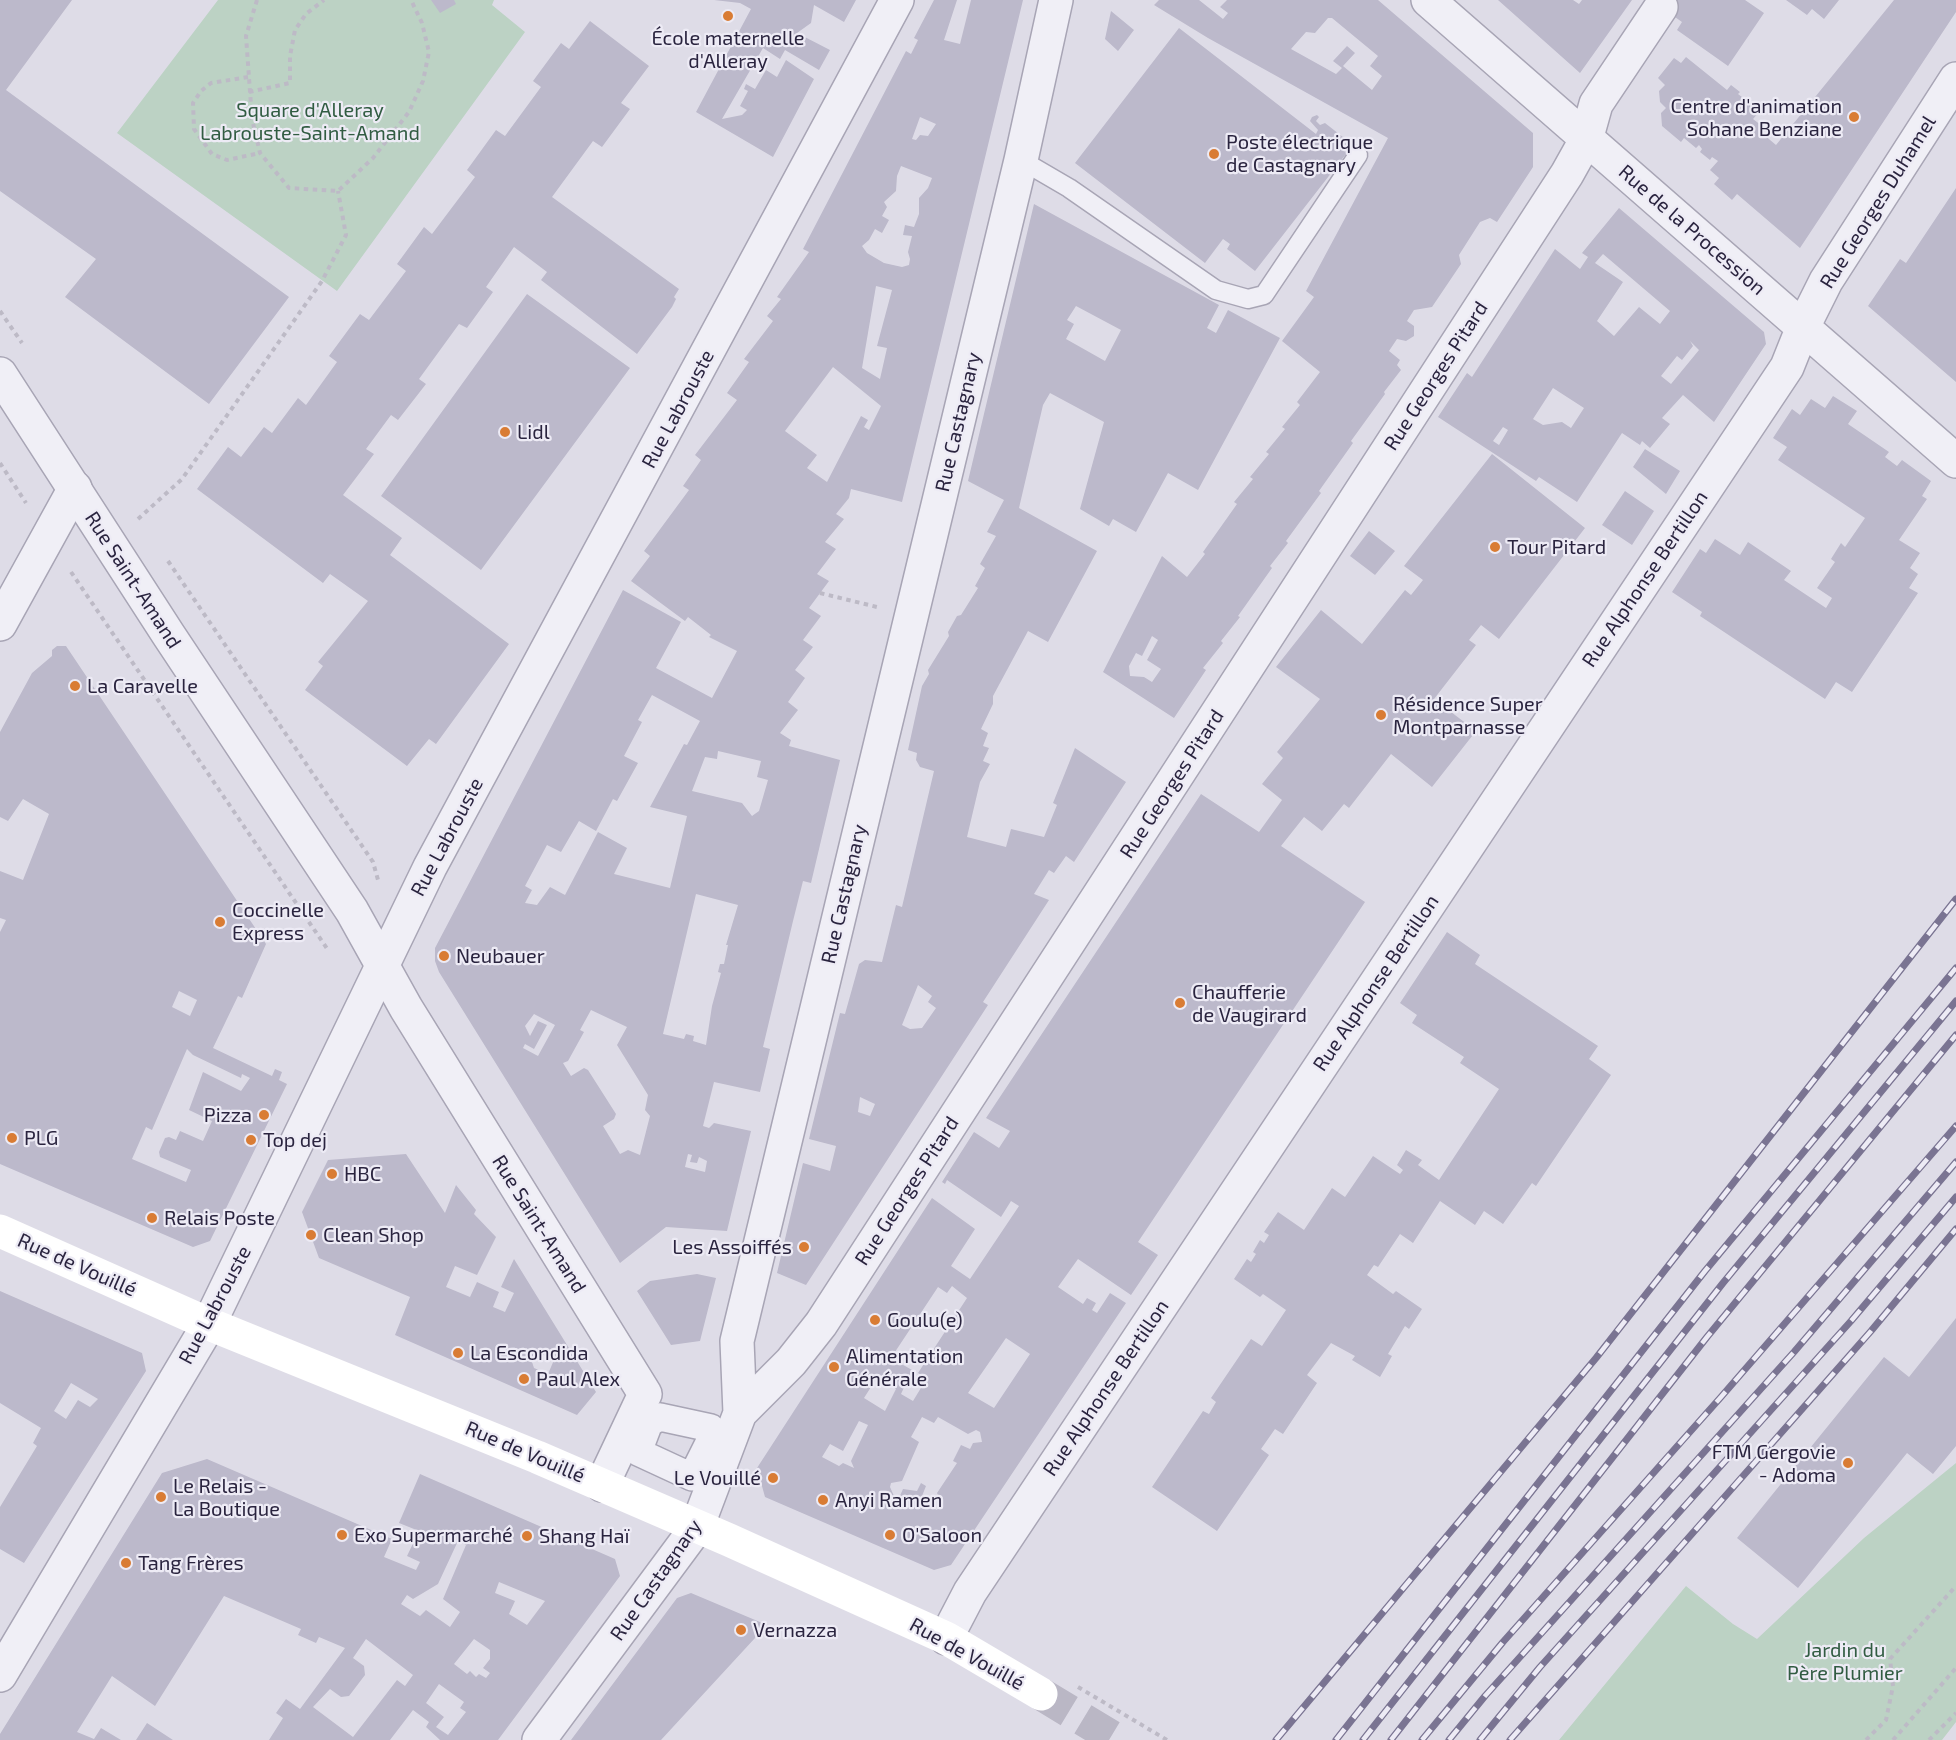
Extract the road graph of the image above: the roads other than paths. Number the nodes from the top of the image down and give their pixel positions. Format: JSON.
{"nodes":[{"id":1,"x":897,"y":0,"type":"edge"},
{"id":2,"x":1056,"y":0,"type":"edge"},
{"id":3,"x":1428,"y":0,"type":"edge"},
{"id":4,"x":1661,"y":7,"type":"dead end"},
{"id":5,"x":1956,"y":79,"type":"edge"},
{"id":6,"x":1586,"y":140,"type":"junction"},
{"id":7,"x":1359,"y":155,"type":"dead end"},
{"id":8,"x":1021,"y":160,"type":"junction"},
{"id":9,"x":1803,"y":327,"type":"junction"},
{"id":10,"x":0,"y":374,"type":"edge"},
{"id":11,"x":1956,"y":461,"type":"edge"},
{"id":12,"x":75,"y":489,"type":"junction"},
{"id":13,"x":0,"y":624,"type":"edge"},
{"id":14,"x":383,"y":968,"type":"junction"},
{"id":15,"x":0,"y":1230,"type":"edge"},
{"id":16,"x":209,"y":1324,"type":"junction"},
{"id":17,"x":740,"y":1413,"type":"junction"},
{"id":18,"x":602,"y":1485,"type":"junction"},
{"id":19,"x":697,"y":1527,"type":"junction"},
{"id":20,"x":946,"y":1638,"type":"junction"},
{"id":21,"x":0,"y":1675,"type":"edge"},
{"id":22,"x":1041,"y":1694,"type":"tunnel mouth"},
{"id":23,"x":539,"y":1740,"type":"edge"}],
"edges":[{"from":1,"to":14,"type":"street","name":"Rue Labrouste"},
{"from":2,"to":8,"type":"street","name":"Rue Castagnary"},
{"from":3,"to":6,"type":"street","name":"Rue de la Procession"},
{"from":4,"to":6,"type":"street","name":"Rue Georges Pitard"},
{"from":5,"to":9,"type":"street","name":"Rue Georges Duhamel"},
{"from":6,"to":9,"type":"street","name":"Rue de la Procession"},
{"from":6,"to":17,"type":"street","name":"Rue Georges Pitard"},
{"from":7,"to":8,"type":"lane"},
{"from":8,"to":17,"type":"street","name":"Rue Castagnary"},
{"from":9,"to":11,"type":"street","name":"Rue de la Procession"},
{"from":9,"to":20,"type":"street","name":"Rue Alphonse Bertillon"},
{"from":10,"to":12,"type":"street","name":"Rue Saint-Amand"},
{"from":12,"to":13,"type":"street"},
{"from":12,"to":14,"type":"street","name":"Rue Saint-Amand"},
{"from":14,"to":16,"type":"street","name":"Rue Labrouste"},
{"from":14,"to":18,"type":"street","name":"Rue Saint-Amand"},
{"from":15,"to":16,"type":"main road","name":"Rue de Vouillé"},
{"from":16,"to":18,"type":"main road","name":"Rue de Vouillé"},
{"from":16,"to":21,"type":"street","name":"Rue Labrouste"},
{"from":17,"to":19,"type":"street","name":"Rue Castagnary"},
{"from":18,"to":19,"type":"main road","name":"Rue de Vouillé"},
{"from":19,"to":20,"type":"main road","name":"Rue de Vouillé"},
{"from":19,"to":23,"type":"street","name":"Rue Castagnary"},
{"from":20,"to":22,"type":"main road","name":"Rue de Vouillé"}]}
